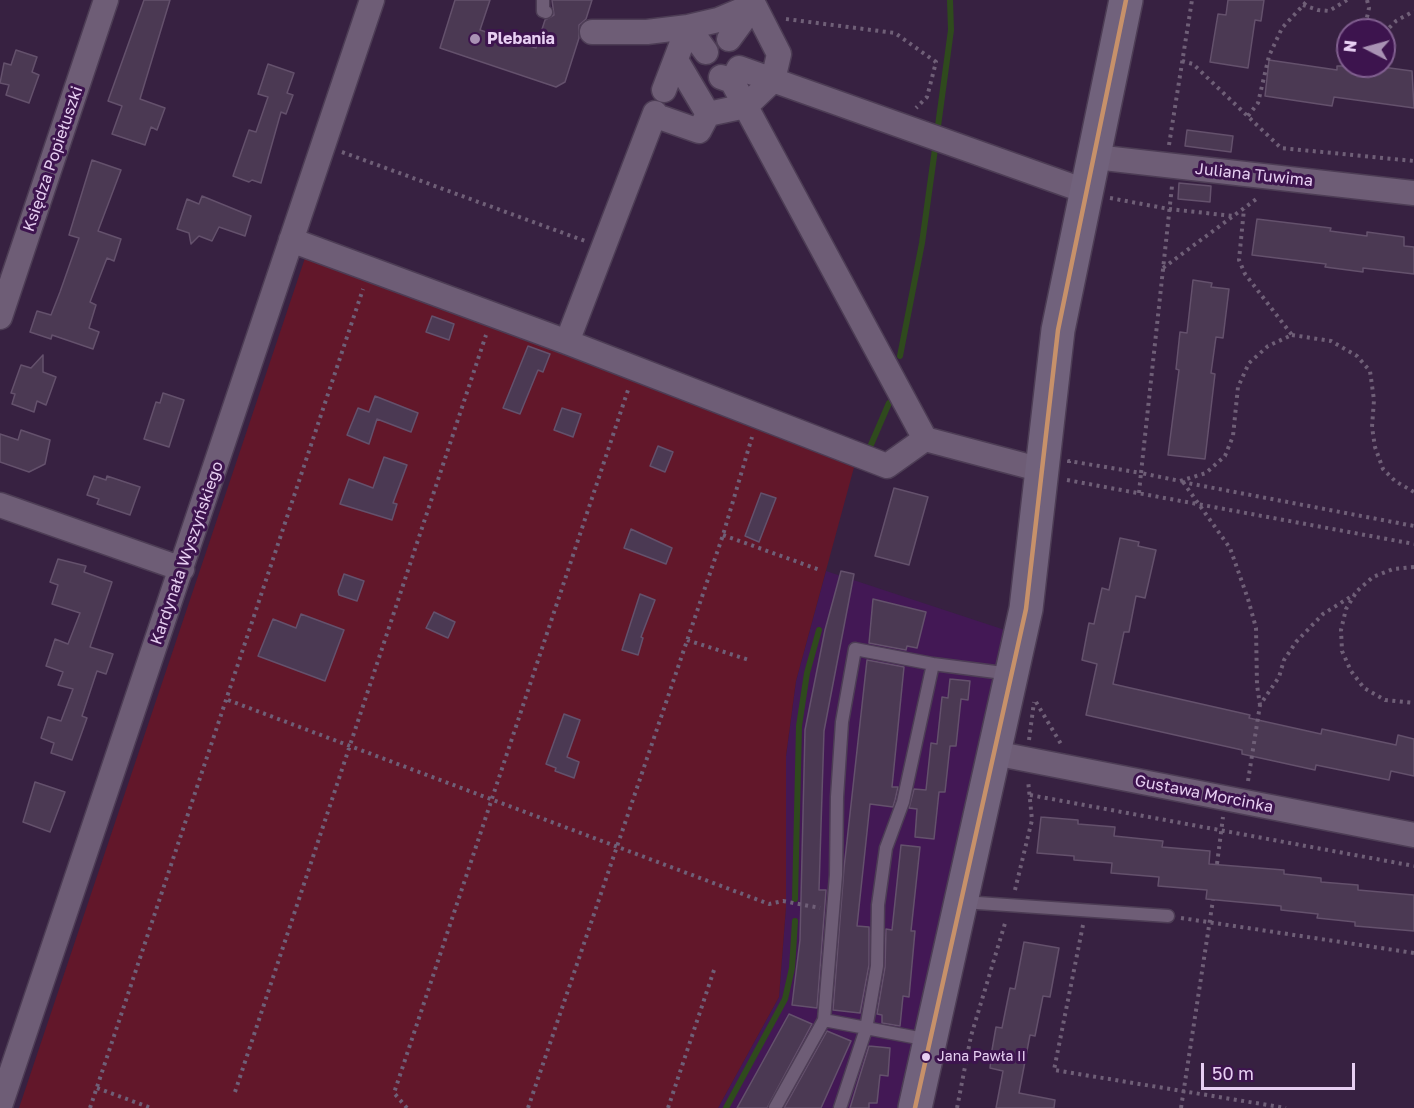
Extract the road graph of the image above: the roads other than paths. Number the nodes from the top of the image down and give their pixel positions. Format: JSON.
{"nodes":[{"id":1,"x":106,"y":0,"type":"edge"},
{"id":2,"x":372,"y":0,"type":"edge"},
{"id":3,"x":1126,"y":0,"type":"edge"},
{"id":4,"x":755,"y":2,"type":"edge"},
{"id":5,"x":688,"y":27,"type":"junction"},
{"id":6,"x":592,"y":32,"type":"dead end"},
{"id":7,"x":729,"y":39,"type":"dead end"},
{"id":8,"x":706,"y":52,"type":"dead end"},
{"id":9,"x":676,"y":60,"type":"junction"},
{"id":10,"x":773,"y":80,"type":"junction"},
{"id":11,"x":664,"y":90,"type":"dead end"},
{"id":12,"x":746,"y":106,"type":"junction"},
{"id":13,"x":708,"y":114,"type":"junction"},
{"id":14,"x":1095,"y":157,"type":"junction"},
{"id":15,"x":1414,"y":193,"type":"edge"},
{"id":16,"x":1095,"y":194,"type":"junction"},
{"id":17,"x":291,"y":240,"type":"junction"},
{"id":18,"x":0,"y":317,"type":"edge"},
{"id":19,"x":567,"y":342,"type":"junction"},
{"id":20,"x":925,"y":439,"type":"junction"},
{"id":21,"x":1058,"y":480,"type":"junction"},
{"id":22,"x":0,"y":506,"type":"edge"},
{"id":23,"x":183,"y":569,"type":"junction"},
{"id":24,"x":933,"y":664,"type":"junction"},
{"id":25,"x":1011,"y":674,"type":"junction"},
{"id":26,"x":994,"y":753,"type":"junction"},
{"id":27,"x":1414,"y":836,"type":"edge"},
{"id":28,"x":961,"y":902,"type":"junction"},
{"id":29,"x":1168,"y":916,"type":"road end"},
{"id":30,"x":824,"y":1020,"type":"junction"},
{"id":31,"x":866,"y":1029,"type":"junction"},
{"id":32,"x":930,"y":1040,"type":"junction"},
{"id":33,"x":0,"y":1106,"type":"edge"},
{"id":34,"x":776,"y":1108,"type":"edge"},
{"id":35,"x":840,"y":1108,"type":"edge"},
{"id":36,"x":915,"y":1108,"type":"edge"}],
"edges":[{"from":1,"to":18,"type":"street","name":"Księdza Popiełuszki"},
{"from":2,"to":17,"type":"street","name":"Kardynała Wyszyńskiego"},
{"from":3,"to":14,"type":"street"},
{"from":4,"to":5,"type":"street"},
{"from":4,"to":7,"type":"street"},
{"from":4,"to":10,"type":"street"},
{"from":5,"to":6,"type":"street"},
{"from":5,"to":8,"type":"street"},
{"from":5,"to":9,"type":"street"},
{"from":9,"to":11,"type":"street"},
{"from":9,"to":13,"type":"street"},
{"from":10,"to":12,"type":"street"},
{"from":10,"to":12,"type":"street"},
{"from":10,"to":16,"type":"street"},
{"from":12,"to":13,"type":"street"},
{"from":12,"to":20,"type":"street"},
{"from":13,"to":19,"type":"street"},
{"from":14,"to":15,"type":"street","name":"Juliana Tuwima"},
{"from":14,"to":16,"type":"street"},
{"from":16,"to":21,"type":"street"},
{"from":17,"to":19,"type":"street"},
{"from":17,"to":23,"type":"street","name":"Kardynała Wyszyńskiego"},
{"from":19,"to":20,"type":"street"},
{"from":20,"to":21,"type":"street"},
{"from":21,"to":25,"type":"street"},
{"from":22,"to":23,"type":"street"},
{"from":23,"to":33,"type":"street","name":"Kardynała Wyszyńskiego"},
{"from":24,"to":25,"type":"lane"},
{"from":24,"to":30,"type":"lane"},
{"from":24,"to":31,"type":"lane"},
{"from":25,"to":26,"type":"street"},
{"from":26,"to":27,"type":"street","name":"Gustawa Morcinka"},
{"from":26,"to":28,"type":"street"},
{"from":28,"to":29,"type":"lane"},
{"from":28,"to":32,"type":"street"},
{"from":30,"to":31,"type":"lane"},
{"from":30,"to":34,"type":"lane"},
{"from":31,"to":32,"type":"lane"},
{"from":31,"to":35,"type":"lane"},
{"from":32,"to":36,"type":"street"}]}
